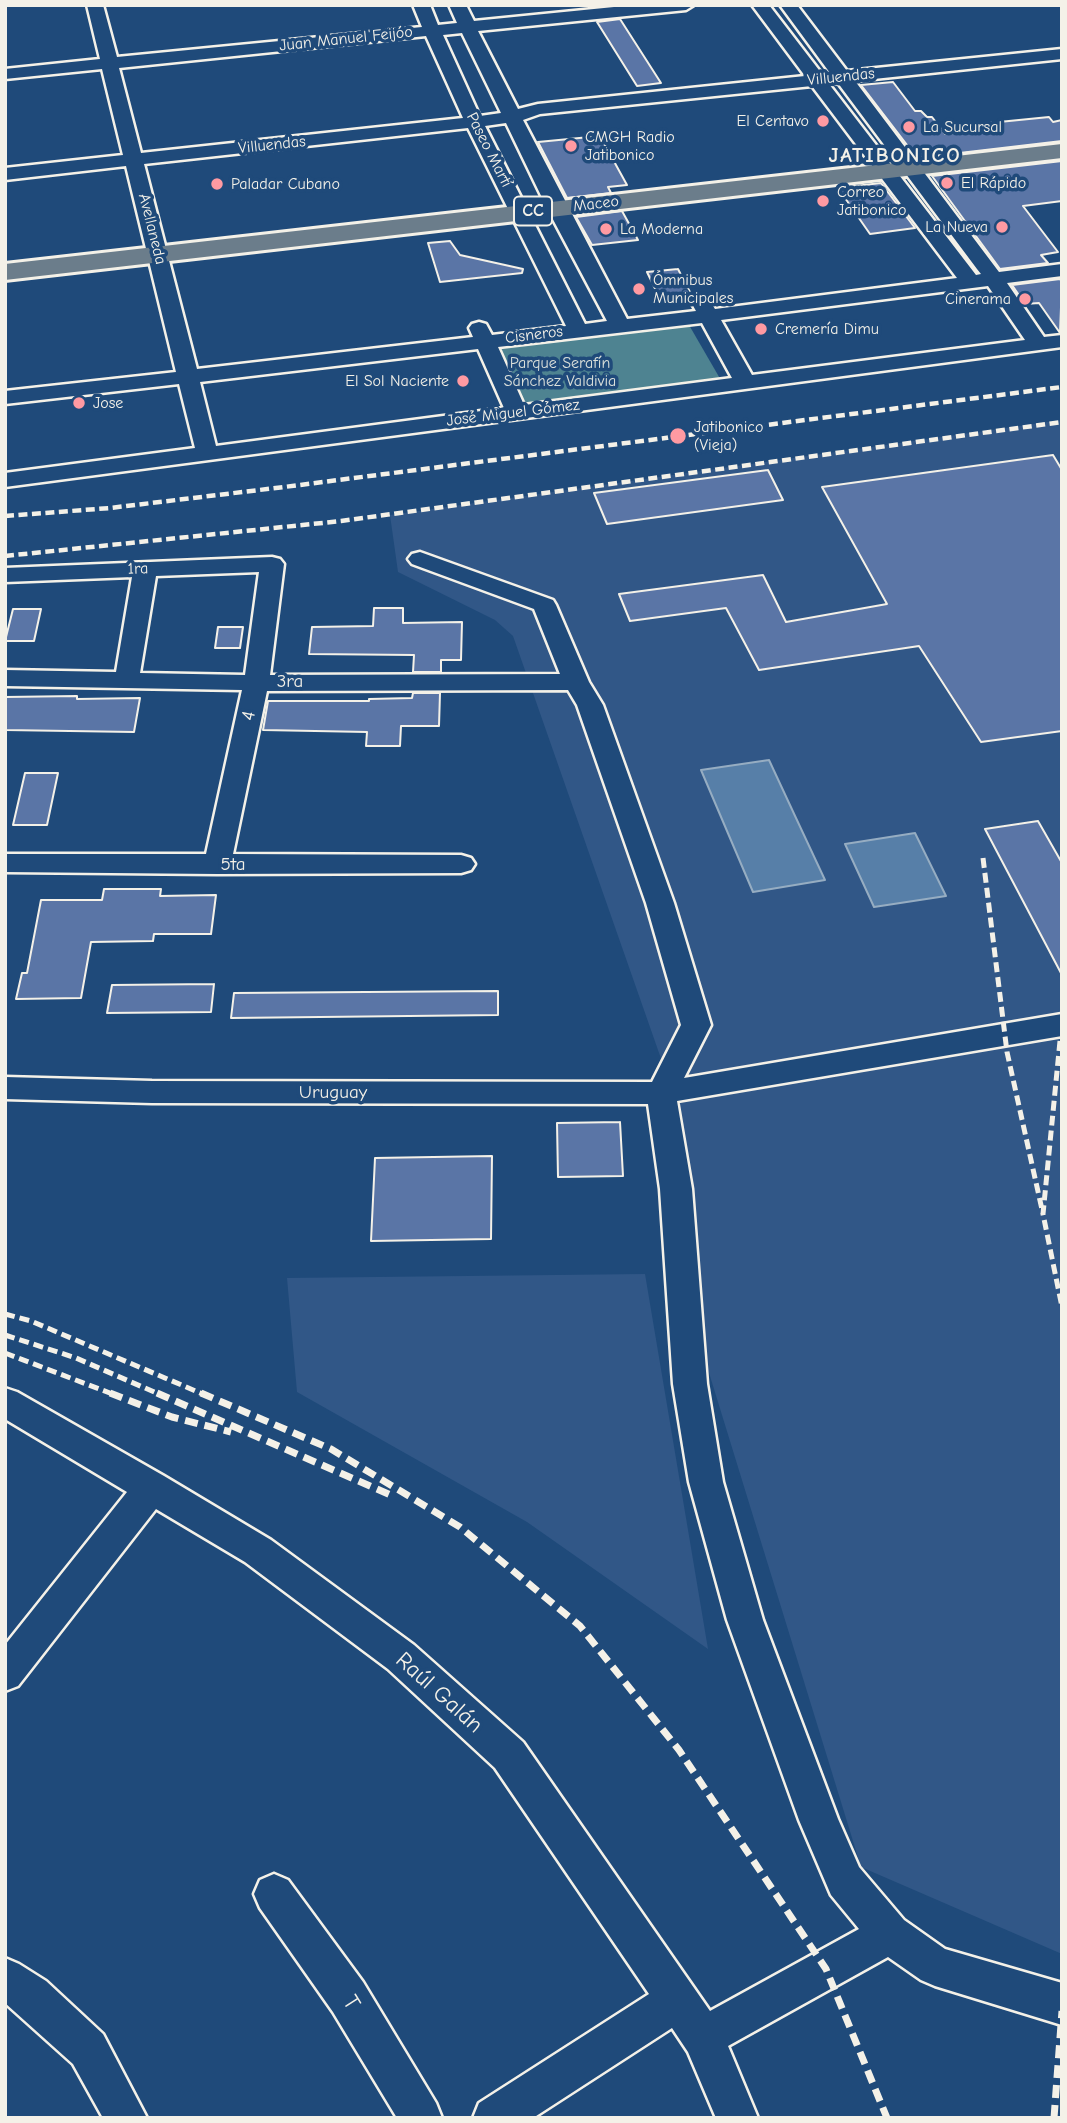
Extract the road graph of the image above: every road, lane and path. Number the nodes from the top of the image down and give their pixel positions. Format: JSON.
{"nodes":[{"id":1,"x":95,"y":5,"type":"edge"},
{"id":2,"x":421,"y":5,"type":"edge"},
{"id":3,"x":457,"y":5,"type":"edge"},
{"id":4,"x":686,"y":5,"type":"edge"},
{"id":5,"x":761,"y":5,"type":"edge"},
{"id":6,"x":788,"y":5,"type":"edge"},
{"id":7,"x":467,"y":26,"type":"junction"},
{"id":8,"x":433,"y":30,"type":"junction"},
{"id":9,"x":1062,"y":54,"type":"edge"},
{"id":10,"x":110,"y":62,"type":"junction"},
{"id":11,"x":5,"y":74,"type":"edge"},
{"id":12,"x":842,"y":77,"type":"junction"},
{"id":13,"x":816,"y":79,"type":"junction"},
{"id":14,"x":509,"y":111,"type":"junction"},
{"id":15,"x":471,"y":116,"type":"junction"},
{"id":16,"x":1062,"y":151,"type":"edge"},
{"id":17,"x":133,"y":155,"type":"junction"},
{"id":18,"x":5,"y":162,"type":"edge"},
{"id":19,"x":911,"y":167,"type":"junction"},
{"id":20,"x":885,"y":170,"type":"junction"},
{"id":21,"x":5,"y":174,"type":"edge"},
{"id":22,"x":557,"y":208,"type":"junction"},
{"id":23,"x":522,"y":213,"type":"junction"},
{"id":24,"x":158,"y":255,"type":"junction"},
{"id":25,"x":1062,"y":257,"type":"edge"},
{"id":26,"x":1062,"y":271,"type":"edge"},
{"id":27,"x":5,"y":272,"type":"edge"},
{"id":28,"x":977,"y":274,"type":"junction"},
{"id":29,"x":704,"y":309,"type":"junction"},
{"id":30,"x":617,"y":319,"type":"junction"},
{"id":31,"x":575,"y":323,"type":"junction"},
{"id":32,"x":481,"y":334,"type":"junction"},
{"id":33,"x":1062,"y":341,"type":"edge"},
{"id":34,"x":1038,"y":344,"type":"junction"},
{"id":35,"x":187,"y":370,"type":"junction"},
{"id":36,"x":5,"y":382,"type":"edge"},
{"id":37,"x":745,"y":383,"type":"junction"},
{"id":38,"x":5,"y":398,"type":"edge"},
{"id":39,"x":517,"y":413,"type":"junction"},
{"id":40,"x":207,"y":453,"type":"junction"},
{"id":41,"x":5,"y":480,"type":"edge"},
{"id":42,"x":420,"y":559,"type":"dead end"},
{"id":43,"x":272,"y":564,"type":"joint"},
{"id":44,"x":145,"y":568,"type":"junction"},
{"id":45,"x":5,"y":575,"type":"edge"},
{"id":46,"x":5,"y":678,"type":"edge"},
{"id":47,"x":127,"y":679,"type":"junction"},
{"id":48,"x":256,"y":682,"type":"junction"},
{"id":49,"x":576,"y":682,"type":"junction"},
{"id":50,"x":5,"y":863,"type":"edge"},
{"id":51,"x":461,"y":864,"type":"dead end"},
{"id":52,"x":217,"y":865,"type":"junction"},
{"id":53,"x":1062,"y":1025,"type":"edge"},
{"id":54,"x":5,"y":1088,"type":"edge"},
{"id":55,"x":662,"y":1093,"type":"junction"},
{"id":56,"x":5,"y":1402,"type":"edge"},
{"id":57,"x":152,"y":1488,"type":"junction"},
{"id":58,"x":5,"y":1674,"type":"edge"},
{"id":59,"x":274,"y":1894,"type":"dead end"},
{"id":60,"x":890,"y":1934,"type":"junction"},
{"id":61,"x":5,"y":1978,"type":"edge"},
{"id":62,"x":676,"y":2001,"type":"junction"},
{"id":63,"x":1062,"y":2004,"type":"edge"},
{"id":64,"x":703,"y":2037,"type":"junction"},
{"id":65,"x":127,"y":2118,"type":"edge"},
{"id":66,"x":421,"y":2118,"type":"edge"},
{"id":67,"x":494,"y":2118,"type":"edge"},
{"id":68,"x":737,"y":2118,"type":"edge"}],
"edges":[{"from":1,"to":10,"type":"street","name":"Avellaneda"},
{"from":2,"to":8,"type":"street","name":"Paseo Martí"},
{"from":3,"to":7,"type":"street","name":"Paseo Martí"},
{"from":4,"to":7,"type":"street","name":"Juan Manuel Feijóo"},
{"from":5,"to":13,"type":"street"},
{"from":6,"to":12,"type":"street"},
{"from":7,"to":8,"type":"street","name":"Juan Manuel Feijóo"},
{"from":7,"to":14,"type":"street","name":"Paseo Martí"},
{"from":8,"to":10,"type":"street","name":"Juan Manuel Feijóo"},
{"from":8,"to":15,"type":"street","name":"Paseo Martí"},
{"from":9,"to":12,"type":"street","name":"Villuendas"},
{"from":10,"to":11,"type":"street","name":"Juan Manuel Feijóo"},
{"from":10,"to":17,"type":"street","name":"Avellaneda"},
{"from":12,"to":13,"type":"street","name":"Villuendas"},
{"from":12,"to":19,"type":"street"},
{"from":13,"to":14,"type":"street","name":"Villuendas"},
{"from":13,"to":20,"type":"street"},
{"from":14,"to":15,"type":"street","name":"Villuendas"},
{"from":14,"to":22,"type":"street","name":"Paseo Martí"},
{"from":15,"to":17,"type":"street","name":"Villuendas"},
{"from":15,"to":23,"type":"street","name":"Paseo Martí"},
{"from":16,"to":19,"type":"highway","name":"Maceo","number":"CC"},
{"from":17,"to":18,"type":"street","name":"Villuendas"},
{"from":17,"to":21,"type":"street","name":"Villuendas"},
{"from":17,"to":24,"type":"street","name":"Avellaneda"},
{"from":19,"to":20,"type":"highway","name":"Maceo","number":"CC"},
{"from":19,"to":28,"type":"street"},
{"from":20,"to":22,"type":"highway","name":"Maceo","number":"CC"},
{"from":20,"to":28,"type":"street"},
{"from":22,"to":23,"type":"highway","name":"Maceo","number":"CC"},
{"from":22,"to":30,"type":"street","name":"Paseo Martí"},
{"from":23,"to":24,"type":"highway","name":"Maceo","number":"CC"},
{"from":23,"to":31,"type":"street","name":"Paseo Martí"},
{"from":24,"to":27,"type":"highway","name":"Maceo","number":"CC"},
{"from":24,"to":35,"type":"street","name":"Avellaneda"},
{"from":25,"to":28,"type":"street","name":"Cisneros"},
{"from":26,"to":28,"type":"street","name":"Cisneros"},
{"from":28,"to":29,"type":"street","name":"Cisneros"},
{"from":28,"to":34,"type":"street"},
{"from":29,"to":30,"type":"street","name":"Cisneros"},
{"from":29,"to":37,"type":"street"},
{"from":30,"to":31,"type":"street","name":"Cisneros"},
{"from":31,"to":32,"type":"street","name":"Cisneros"},
{"from":32,"to":35,"type":"street","name":"Cisneros"},
{"from":32,"to":39,"type":"street"},
{"from":33,"to":34,"type":"street","name":"José Miguel Gómez"},
{"from":34,"to":37,"type":"street","name":"José Miguel Gómez"},
{"from":35,"to":36,"type":"street","name":"Cisneros"},
{"from":35,"to":38,"type":"street","name":"Cisneros"},
{"from":35,"to":40,"type":"street","name":"Avellaneda"},
{"from":37,"to":39,"type":"street","name":"José Miguel Gómez"},
{"from":39,"to":40,"type":"street","name":"José Miguel Gómez"},
{"from":40,"to":41,"type":"street","name":"José Miguel Gómez"},
{"from":42,"to":49,"type":"street"},
{"from":43,"to":44,"type":"street","name":"1ra"},
{"from":43,"to":48,"type":"street","name":"4"},
{"from":44,"to":45,"type":"street","name":"1ra"},
{"from":44,"to":47,"type":"street"},
{"from":46,"to":47,"type":"street","name":"3ra"},
{"from":47,"to":48,"type":"street","name":"3ra"},
{"from":48,"to":49,"type":"street","name":"3ra"},
{"from":48,"to":52,"type":"street","name":"4"},
{"from":49,"to":55,"type":"street"},
{"from":50,"to":52,"type":"street","name":"5ta"},
{"from":51,"to":52,"type":"street","name":"5ta"},
{"from":53,"to":55,"type":"street","name":"Uruguay"},
{"from":54,"to":55,"type":"street","name":"Uruguay"},
{"from":55,"to":60,"type":"street"},
{"from":56,"to":57,"type":"street","name":"Raúl Galán"},
{"from":57,"to":58,"type":"street"},
{"from":57,"to":62,"type":"street","name":"Raúl Galán"},
{"from":59,"to":66,"type":"street","name":"T"},
{"from":60,"to":63,"type":"street"},
{"from":60,"to":64,"type":"street"},
{"from":61,"to":65,"type":"street"},
{"from":62,"to":64,"type":"street","name":"Raúl Galán"},
{"from":62,"to":67,"type":"street"},
{"from":64,"to":68,"type":"street","name":"Raúl Galán"}]}
